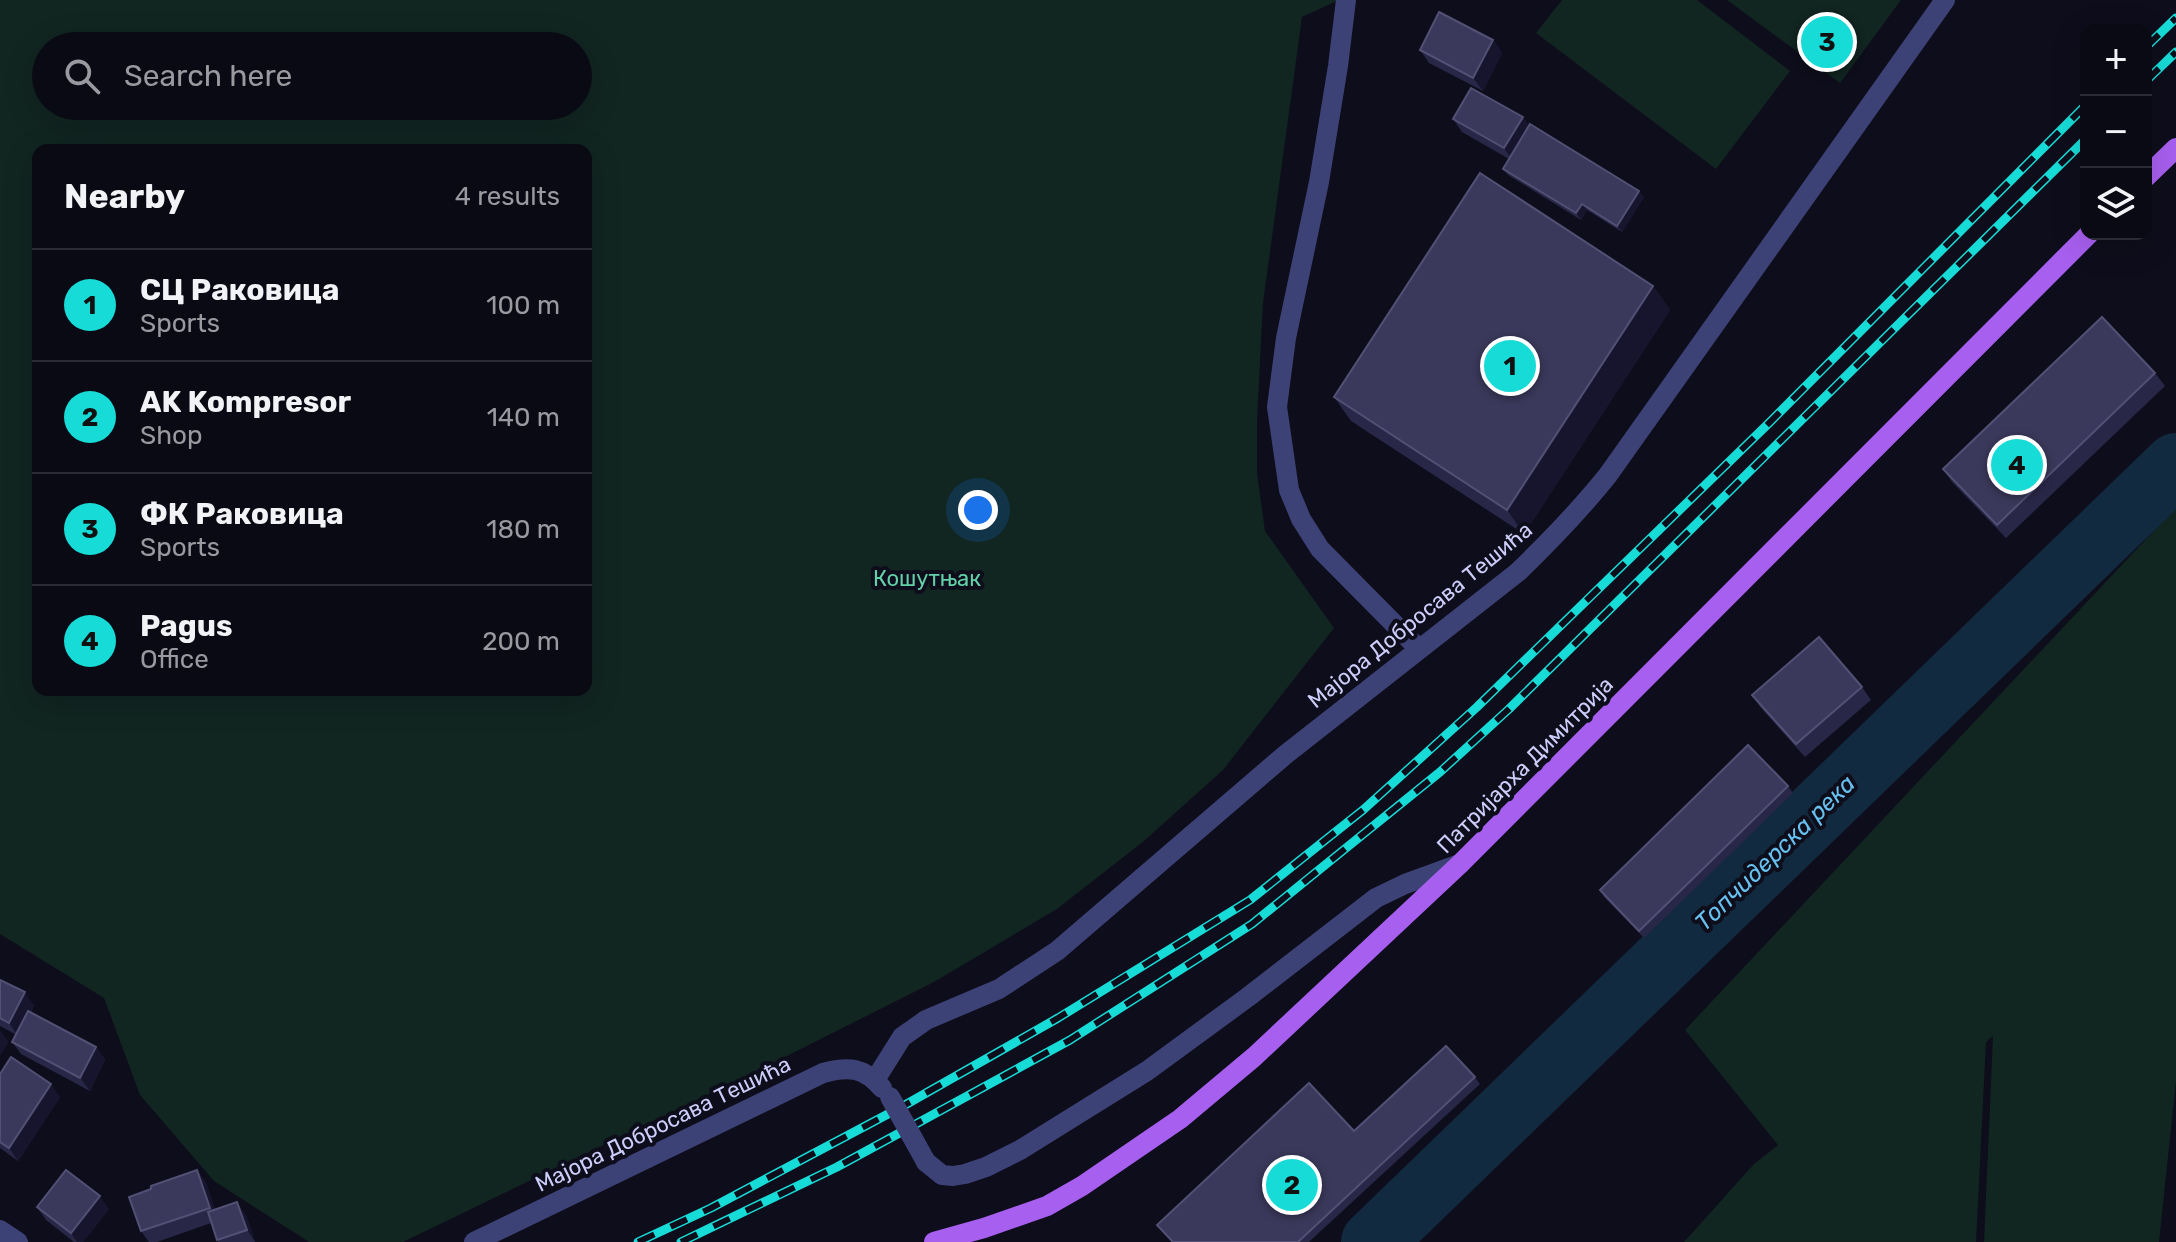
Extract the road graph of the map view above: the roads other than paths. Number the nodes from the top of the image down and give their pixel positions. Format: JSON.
{"nodes":[{"id":1,"x":1346,"y":0,"type":"edge"},
{"id":2,"x":1945,"y":0,"type":"edge"},
{"id":3,"x":2176,"y":148,"type":"edge"},
{"id":4,"x":2152,"y":171,"type":"edge"},
{"id":5,"x":2083,"y":240,"type":"edge"},
{"id":6,"x":1419,"y":649,"type":"junction"},
{"id":7,"x":1460,"y":864,"type":"junction"},
{"id":8,"x":875,"y":1080,"type":"junction"},
{"id":9,"x":0,"y":1230,"type":"edge"},
{"id":10,"x":18,"y":1242,"type":"edge"},
{"id":11,"x":474,"y":1242,"type":"edge"},
{"id":12,"x":934,"y":1242,"type":"edge"}],
"edges":[{"from":1,"to":6,"type":"street"},
{"from":2,"to":6,"type":"street","name":"Мајора Добросава Тешића"},
{"from":3,"to":4,"type":"main road"},
{"from":5,"to":7,"type":"main road","name":"Патријарха Димитрија"},
{"from":6,"to":8,"type":"street","name":"Мајора Добросава Тешића"},
{"from":7,"to":8,"type":"street","bridge":true},
{"from":7,"to":12,"type":"main road","name":"Патријарха Димитрија"},
{"from":8,"to":11,"type":"street","name":"Мајора Добросава Тешића"},
{"from":9,"to":10,"type":"street"}]}
